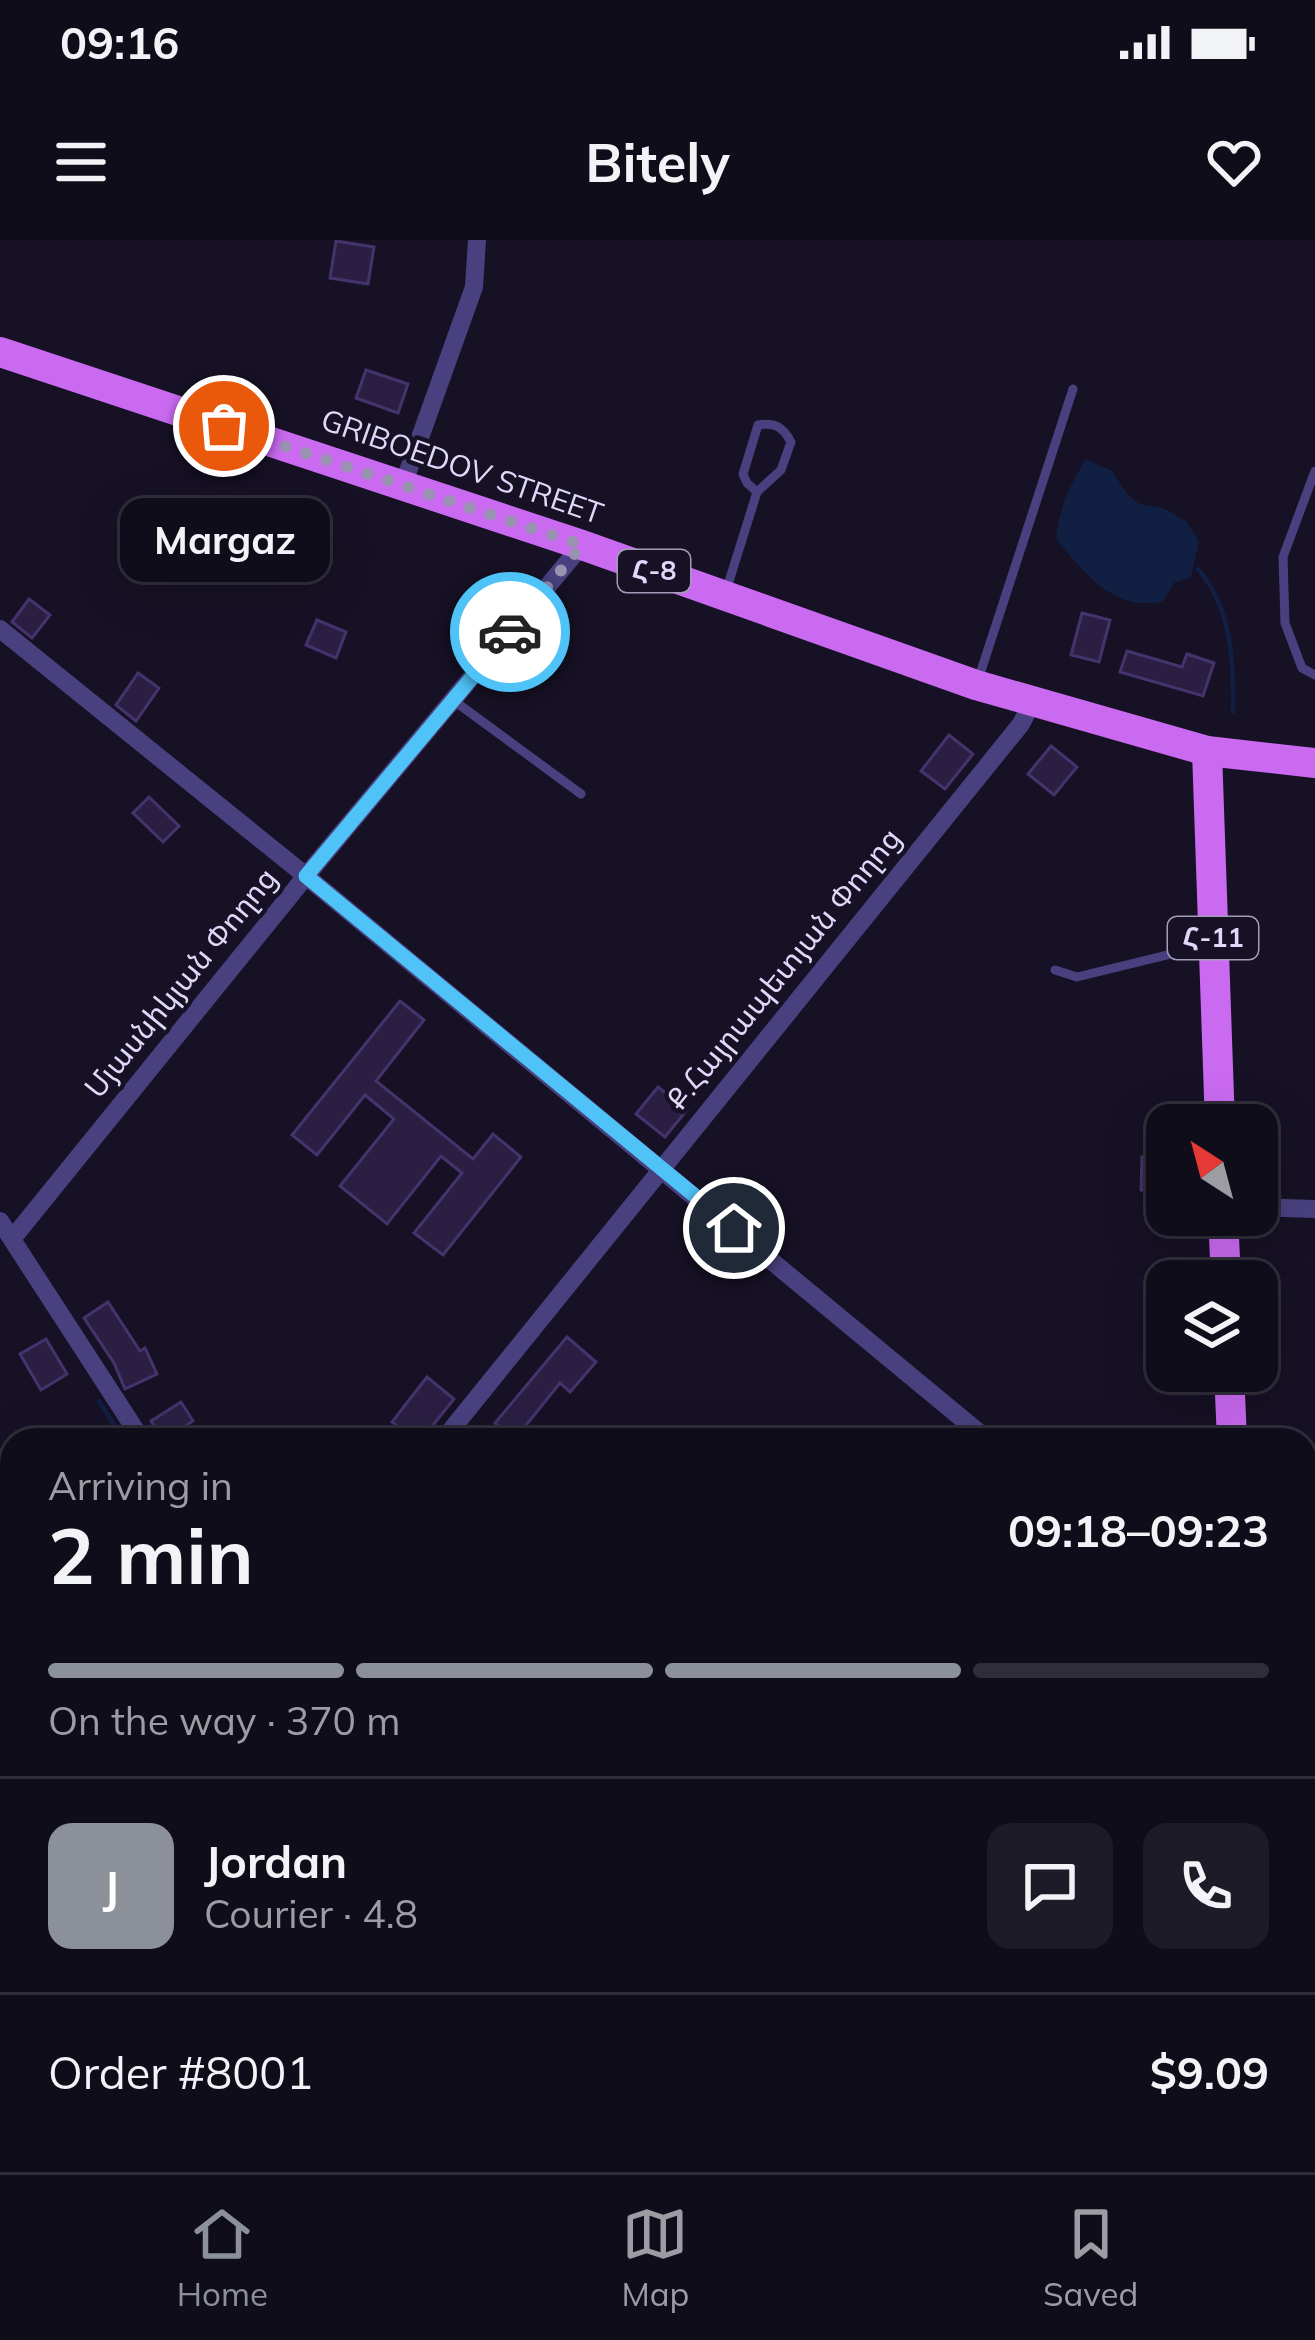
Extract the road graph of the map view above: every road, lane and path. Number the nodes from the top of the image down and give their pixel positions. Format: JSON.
{"nodes":[{"id":1,"x":477,"y":240,"type":"edge"},
{"id":2,"x":0,"y":352,"type":"edge"},
{"id":3,"x":1073,"y":389,"type":"dead end"},
{"id":4,"x":1315,"y":471,"type":"edge"},
{"id":5,"x":403,"y":484,"type":"junction"},
{"id":6,"x":757,"y":492,"type":"junction"},
{"id":7,"x":582,"y":545,"type":"junction"},
{"id":8,"x":724,"y":596,"type":"junction"},
{"id":9,"x":0,"y":629,"type":"edge"},
{"id":10,"x":1315,"y":675,"type":"edge"},
{"id":11,"x":976,"y":686,"type":"junction"},
{"id":12,"x":453,"y":700,"type":"junction"},
{"id":13,"x":1033,"y":701,"type":"junction"},
{"id":14,"x":1207,"y":751,"type":"junction"},
{"id":15,"x":1315,"y":763,"type":"edge"},
{"id":16,"x":580,"y":794,"type":"dead end"},
{"id":17,"x":306,"y":876,"type":"junction"},
{"id":18,"x":1213,"y":943,"type":"junction"},
{"id":19,"x":1055,"y":970,"type":"dead end"},
{"id":20,"x":1219,"y":1104,"type":"edge"},
{"id":21,"x":662,"y":1168,"type":"junction"},
{"id":22,"x":1278,"y":1208,"type":"edge"},
{"id":23,"x":1315,"y":1209,"type":"edge"},
{"id":24,"x":0,"y":1221,"type":"edge"},
{"id":25,"x":12,"y":1239,"type":"junction"},
{"id":26,"x":1230,"y":1392,"type":"edge"},
{"id":27,"x":134,"y":1428,"type":"edge"},
{"id":28,"x":453,"y":1428,"type":"edge"},
{"id":29,"x":974,"y":1428,"type":"edge"},
{"id":30,"x":1231,"y":1428,"type":"edge"}],
"edges":[{"from":1,"to":5,"type":"street"},
{"from":2,"to":5,"type":"main road","name":"GRIBOEDOV STREET","number":"Հ-8"},
{"from":3,"to":11,"type":"lane"},
{"from":4,"to":10,"type":"lane"},
{"from":5,"to":7,"type":"main road","name":"GRIBOEDOV STREET","number":"Հ-8"},
{"from":6,"to":6,"type":"lane"},
{"from":6,"to":8,"type":"lane"},
{"from":7,"to":8,"type":"main road","name":"GRIBOEDOV STREET","number":"Հ-8"},
{"from":7,"to":12,"type":"street","name":"Մյասնիկյան Փողոց"},
{"from":8,"to":11,"type":"main road","name":"GRIBOEDOV STREET","number":"Հ-8"},
{"from":9,"to":17,"type":"street"},
{"from":11,"to":13,"type":"main road","name":"GRIBOEDOV STREET","number":"Հ-8"},
{"from":12,"to":16,"type":"lane"},
{"from":12,"to":17,"type":"street","name":"Մյասնիկյան Փողոց"},
{"from":13,"to":14,"type":"main road","name":"GRIBOEDOV STREET","number":"Հ-8"},
{"from":13,"to":21,"type":"street","name":"Ք.Հայրապետյան Փողոց"},
{"from":14,"to":15,"type":"main road","name":"GRIBOEDOV STREET","number":"Հ-8"},
{"from":14,"to":18,"type":"main road","number":"Հ-11"},
{"from":17,"to":21,"type":"street"},
{"from":17,"to":25,"type":"street","name":"Մյասնիկյան Փողոց"},
{"from":18,"to":19,"type":"lane"},
{"from":18,"to":20,"type":"main road","number":"Հ-11"},
{"from":21,"to":28,"type":"street","name":"Ք.Հայրապետյան Փողոց"},
{"from":21,"to":29,"type":"street"},
{"from":22,"to":23,"type":"street"},
{"from":24,"to":25,"type":"street"},
{"from":25,"to":27,"type":"street"},
{"from":26,"to":30,"type":"main road"}]}
